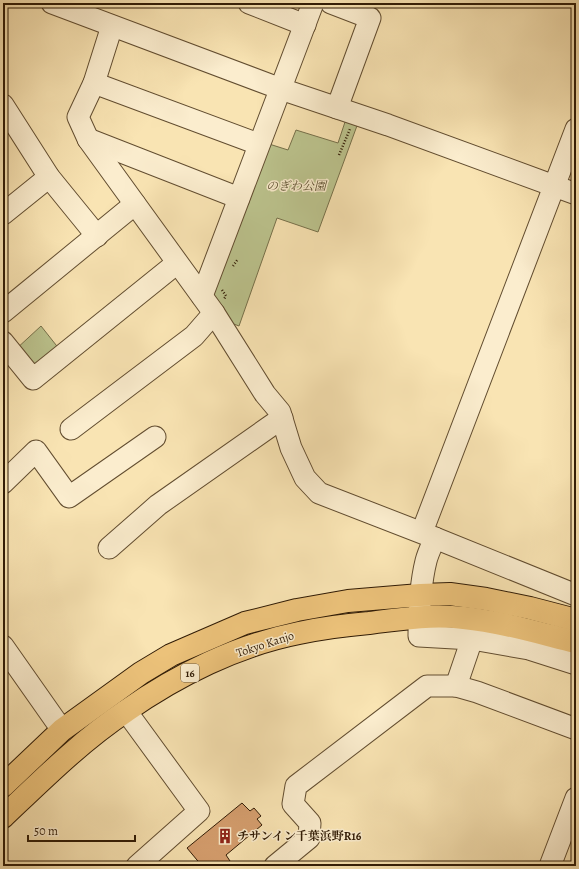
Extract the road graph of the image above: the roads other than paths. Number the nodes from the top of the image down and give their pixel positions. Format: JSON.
{"nodes":[{"id":1,"x":52,"y":3,"type":"edge"},
{"id":2,"x":249,"y":3,"type":"edge"},
{"id":3,"x":313,"y":3,"type":"edge"},
{"id":4,"x":331,"y":3,"type":"edge"},
{"id":5,"x":305,"y":25,"type":"junction"},
{"id":6,"x":112,"y":26,"type":"junction"},
{"id":7,"x":94,"y":83,"type":"junction"},
{"id":8,"x":281,"y":89,"type":"junction"},
{"id":9,"x":347,"y":111,"type":"junction"},
{"id":10,"x":5,"y":112,"type":"edge"},
{"id":11,"x":576,"y":129,"type":"edge"},
{"id":12,"x":88,"y":139,"type":"junction"},
{"id":13,"x":258,"y":144,"type":"junction"},
{"id":14,"x":49,"y":178,"type":"junction"},
{"id":15,"x":554,"y":186,"type":"junction"},
{"id":16,"x":576,"y":194,"type":"edge"},
{"id":17,"x":239,"y":198,"type":"junction"},
{"id":18,"x":135,"y":204,"type":"junction"},
{"id":19,"x":3,"y":214,"type":"edge"},
{"id":20,"x":97,"y":236,"type":"junction"},
{"id":21,"x":177,"y":263,"type":"junction"},
{"id":22,"x":202,"y":296,"type":"junction"},
{"id":23,"x":3,"y":312,"type":"edge"},
{"id":24,"x":214,"y":313,"type":"junction"},
{"id":25,"x":3,"y":342,"type":"edge"},
{"id":26,"x":282,"y":418,"type":"junction"},
{"id":27,"x":71,"y":429,"type":"dead end"},
{"id":28,"x":155,"y":437,"type":"dead end"},
{"id":29,"x":3,"y":483,"type":"edge"},
{"id":30,"x":428,"y":535,"type":"junction"},
{"id":31,"x":109,"y":548,"type":"dead end"},
{"id":32,"x":420,"y":594,"type":"junction"},
{"id":33,"x":576,"y":595,"type":"edge"},
{"id":34,"x":419,"y":617,"type":"junction"},
{"id":35,"x":576,"y":620,"type":"edge"},
{"id":36,"x":472,"y":639,"type":"junction"},
{"id":37,"x":576,"y":642,"type":"edge"},
{"id":38,"x":3,"y":646,"type":"edge"},
{"id":39,"x":576,"y":664,"type":"edge"},
{"id":40,"x":456,"y":686,"type":"junction"},
{"id":41,"x":126,"y":711,"type":"junction"},
{"id":42,"x":576,"y":729,"type":"edge"},
{"id":43,"x":62,"y":730,"type":"junction"},
{"id":44,"x":3,"y":786,"type":"edge"},
{"id":45,"x":576,"y":798,"type":"edge"},
{"id":46,"x":3,"y":817,"type":"edge"},
{"id":47,"x":143,"y":864,"type":"edge"},
{"id":48,"x":275,"y":866,"type":"edge"},
{"id":49,"x":550,"y":866,"type":"edge"}],
"edges":[{"from":1,"to":6,"type":"street"},
{"from":2,"to":5,"type":"street"},
{"from":3,"to":5,"type":"street"},
{"from":4,"to":9,"type":"street"},
{"from":5,"to":8,"type":"street"},
{"from":6,"to":7,"type":"street"},
{"from":6,"to":8,"type":"street"},
{"from":7,"to":12,"type":"street"},
{"from":7,"to":13,"type":"street"},
{"from":8,"to":9,"type":"street"},
{"from":8,"to":13,"type":"street"},
{"from":9,"to":15,"type":"street"},
{"from":10,"to":14,"type":"street"},
{"from":11,"to":15,"type":"street"},
{"from":12,"to":17,"type":"street"},
{"from":12,"to":18,"type":"street"},
{"from":13,"to":17,"type":"street"},
{"from":14,"to":19,"type":"street"},
{"from":14,"to":20,"type":"street"},
{"from":15,"to":16,"type":"street"},
{"from":15,"to":30,"type":"street"},
{"from":17,"to":22,"type":"street"},
{"from":18,"to":20,"type":"street"},
{"from":18,"to":21,"type":"street"},
{"from":20,"to":23,"type":"street"},
{"from":21,"to":22,"type":"street"},
{"from":21,"to":25,"type":"street"},
{"from":22,"to":24,"type":"street"},
{"from":24,"to":26,"type":"street"},
{"from":24,"to":27,"type":"street"},
{"from":26,"to":30,"type":"street"},
{"from":26,"to":31,"type":"street"},
{"from":28,"to":29,"type":"street"},
{"from":30,"to":32,"type":"street"},
{"from":30,"to":33,"type":"street"},
{"from":32,"to":34,"type":"street"},
{"from":32,"to":35,"type":"highway","name":"Tokyo Kanjo","number":"16"},
{"from":32,"to":43,"type":"highway","name":"Tokyo Kanjo","number":"16"},
{"from":34,"to":36,"type":"street"},
{"from":34,"to":37,"type":"highway","name":"Tokyo Kanjo","number":"16"},
{"from":34,"to":41,"type":"highway","name":"Tokyo Kanjo","number":"16"},
{"from":36,"to":39,"type":"street"},
{"from":36,"to":40,"type":"street"},
{"from":38,"to":43,"type":"street"},
{"from":40,"to":42,"type":"street"},
{"from":40,"to":48,"type":"street"},
{"from":41,"to":46,"type":"highway","name":"Tokyo Kanjo","number":"16"},
{"from":41,"to":47,"type":"street"},
{"from":43,"to":44,"type":"highway","name":"Tokyo Kanjo","number":"16"},
{"from":45,"to":49,"type":"street"}]}
